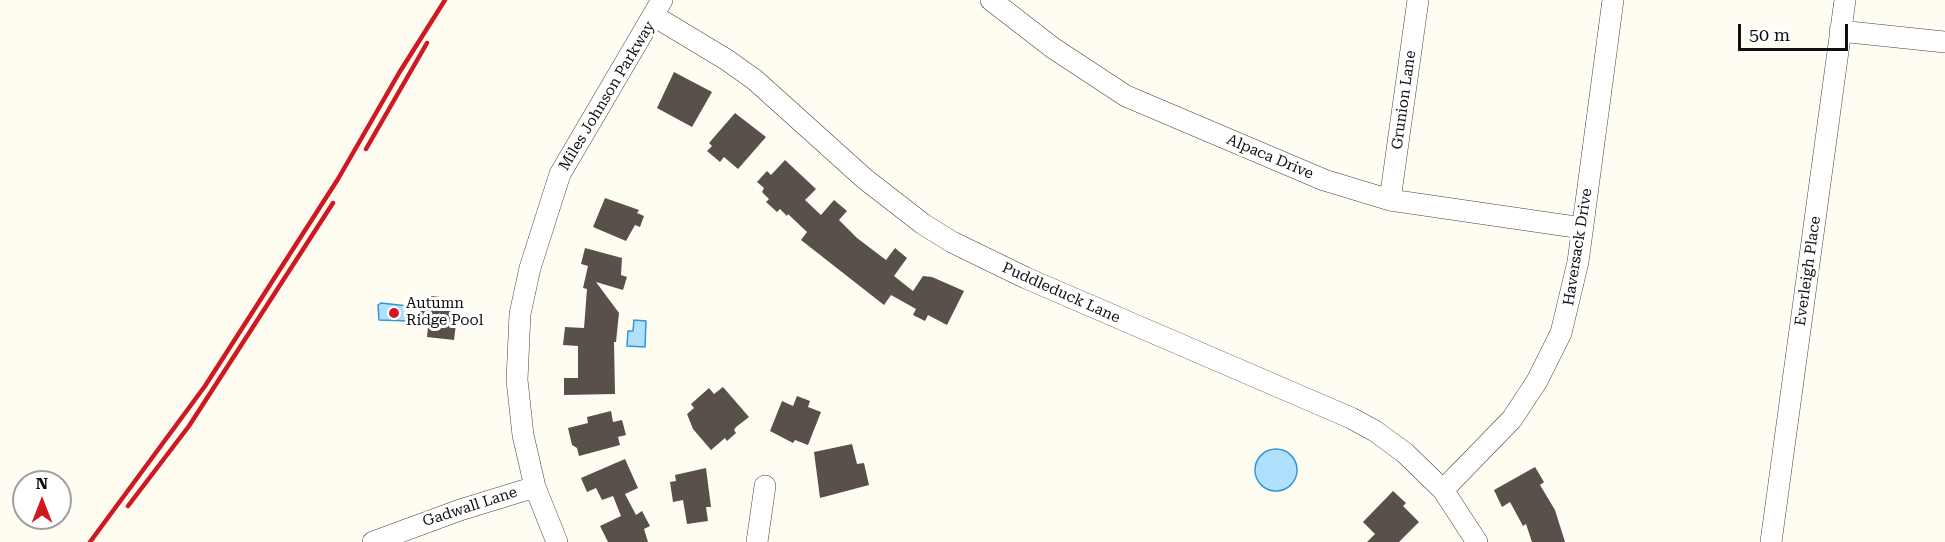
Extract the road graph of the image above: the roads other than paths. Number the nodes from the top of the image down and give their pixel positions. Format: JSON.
{"nodes":[{"id":1,"x":991,"y":0,"type":"edge"},
{"id":2,"x":1418,"y":0,"type":"edge"},
{"id":3,"x":1613,"y":0,"type":"edge"},
{"id":4,"x":1845,"y":0,"type":"edge"},
{"id":5,"x":658,"y":8,"type":"edge"},
{"id":6,"x":1840,"y":31,"type":"junction"},
{"id":7,"x":1945,"y":42,"type":"edge"},
{"id":8,"x":1390,"y":200,"type":"junction"},
{"id":9,"x":1582,"y":228,"type":"junction"},
{"id":10,"x":765,"y":486,"type":"dead end"},
{"id":11,"x":535,"y":487,"type":"junction"},
{"id":12,"x":1443,"y":490,"type":"junction"},
{"id":13,"x":373,"y":542,"type":"edge"},
{"id":14,"x":557,"y":542,"type":"edge"},
{"id":15,"x":757,"y":542,"type":"edge"},
{"id":16,"x":1476,"y":542,"type":"edge"},
{"id":17,"x":1771,"y":542,"type":"edge"}],
"edges":[{"from":1,"to":8,"type":"street","name":"Alpaca Drive"},
{"from":2,"to":8,"type":"street","name":"Grunion Lane"},
{"from":3,"to":9,"type":"street","name":"Haversack Drive"},
{"from":4,"to":6,"type":"street","name":"Everleigh Place"},
{"from":5,"to":11,"type":"street","name":"Miles Johnson Parkway"},
{"from":5,"to":12,"type":"street","name":"Puddleduck Lane"},
{"from":6,"to":7,"type":"street"},
{"from":6,"to":17,"type":"street","name":"Everleigh Place"},
{"from":8,"to":9,"type":"street","name":"Alpaca Drive"},
{"from":9,"to":12,"type":"street","name":"Haversack Drive"},
{"from":10,"to":15,"type":"street"},
{"from":11,"to":13,"type":"street","name":"Gadwall Lane"},
{"from":11,"to":14,"type":"street","name":"Miles Johnson Parkway"},
{"from":12,"to":16,"type":"street","name":"Puddleduck Lane"}]}
